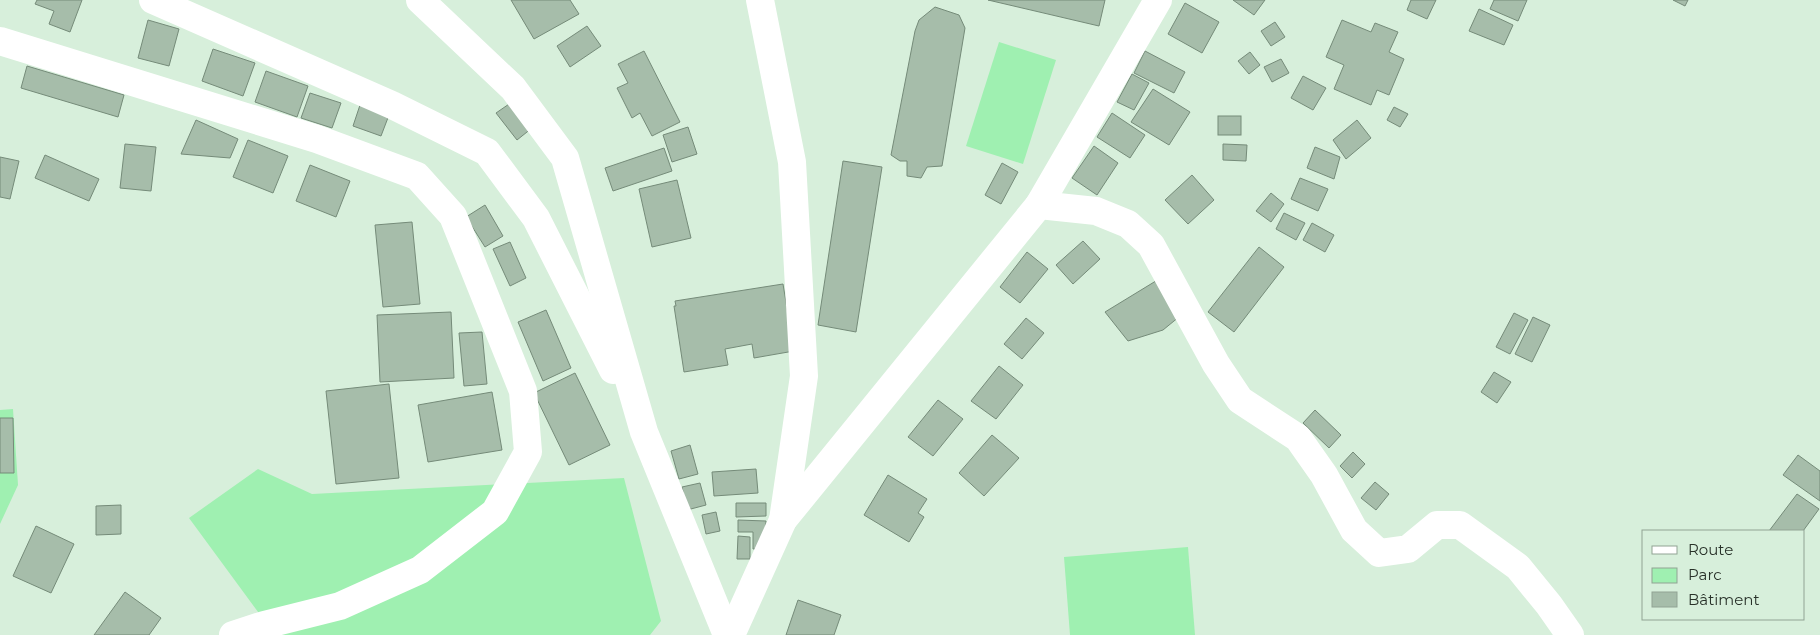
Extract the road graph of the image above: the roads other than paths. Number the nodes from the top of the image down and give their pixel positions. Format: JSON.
{"nodes":[{"id":1,"x":153,"y":0,"type":"edge"},
{"id":2,"x":420,"y":0,"type":"edge"},
{"id":3,"x":760,"y":0,"type":"edge"},
{"id":4,"x":1158,"y":0,"type":"edge"},
{"id":5,"x":0,"y":41,"type":"edge"},
{"id":6,"x":1039,"y":205,"type":"junction"},
{"id":7,"x":644,"y":432,"type":"junction"},
{"id":8,"x":783,"y":520,"type":"junction"},
{"id":9,"x":233,"y":635,"type":"edge"},
{"id":10,"x":729,"y":635,"type":"edge"},
{"id":11,"x":1570,"y":635,"type":"edge"}],
"edges":[{"from":1,"to":7,"type":"street"},
{"from":2,"to":7,"type":"street"},
{"from":3,"to":8,"type":"street"},
{"from":4,"to":6,"type":"street"},
{"from":5,"to":9,"type":"street"},
{"from":6,"to":8,"type":"street"},
{"from":6,"to":11,"type":"street"},
{"from":7,"to":10,"type":"street"},
{"from":8,"to":10,"type":"street"}]}
